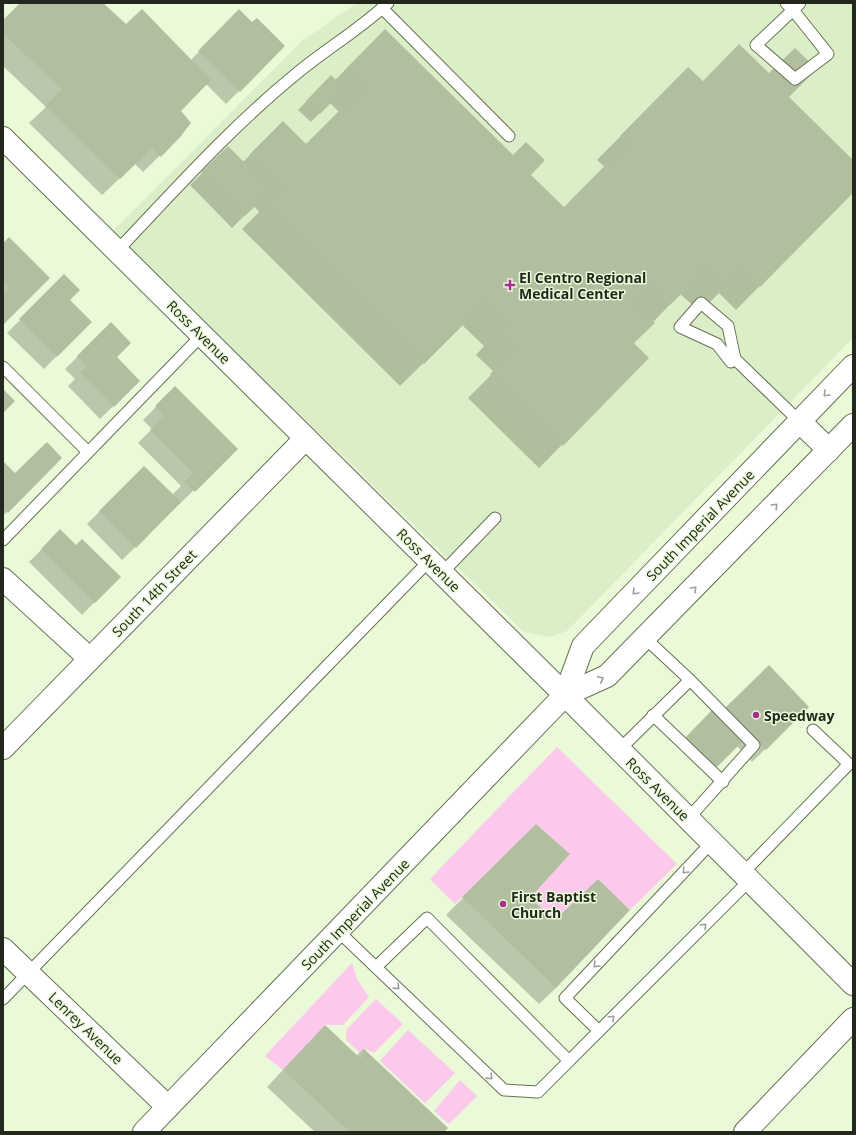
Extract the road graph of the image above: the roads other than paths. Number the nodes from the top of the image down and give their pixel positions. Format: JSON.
{"nodes":[{"id":1,"x":385,"y":5,"type":"edge"},
{"id":2,"x":793,"y":5,"type":"edge"},
{"id":3,"x":509,"y":136,"type":"dead end"},
{"id":4,"x":3,"y":138,"type":"edge"},
{"id":5,"x":117,"y":251,"type":"junction"},
{"id":6,"x":202,"y":335,"type":"junction"},
{"id":7,"x":732,"y":362,"type":"dead end"},
{"id":8,"x":853,"y":366,"type":"edge"},
{"id":9,"x":3,"y":367,"type":"edge"},
{"id":10,"x":799,"y":421,"type":"junction"},
{"id":11,"x":853,"y":425,"type":"edge"},
{"id":12,"x":306,"y":438,"type":"junction"},
{"id":13,"x":829,"y":450,"type":"junction"},
{"id":14,"x":88,"y":452,"type":"junction"},
{"id":15,"x":495,"y":518,"type":"dead end"},
{"id":16,"x":3,"y":540,"type":"edge"},
{"id":17,"x":436,"y":567,"type":"junction"},
{"id":18,"x":3,"y":579,"type":"edge"},
{"id":19,"x":645,"y":638,"type":"junction"},
{"id":20,"x":90,"y":659,"type":"junction"},
{"id":21,"x":690,"y":680,"type":"junction"},
{"id":22,"x":565,"y":695,"type":"junction"},
{"id":23,"x":653,"y":716,"type":"junction"},
{"id":24,"x":813,"y":730,"type":"dead end"},
{"id":25,"x":3,"y":748,"type":"edge"},
{"id":26,"x":619,"y":750,"type":"junction"},
{"id":27,"x":723,"y":782,"type":"junction"},
{"id":28,"x":688,"y":819,"type":"junction"},
{"id":29,"x":712,"y":842,"type":"junction"},
{"id":30,"x":746,"y":877,"type":"junction"},
{"id":31,"x":338,"y":931,"type":"junction"},
{"id":32,"x":3,"y":948,"type":"edge"},
{"id":33,"x":376,"y":967,"type":"junction"},
{"id":34,"x":28,"y":973,"type":"junction"},
{"id":35,"x":853,"y":984,"type":"edge"},
{"id":36,"x":3,"y":999,"type":"edge"},
{"id":37,"x":853,"y":1019,"type":"edge"},
{"id":38,"x":599,"y":1031,"type":"junction"},
{"id":39,"x":569,"y":1061,"type":"junction"},
{"id":40,"x":168,"y":1107,"type":"junction"},
{"id":41,"x":144,"y":1132,"type":"edge"},
{"id":42,"x":745,"y":1132,"type":"edge"}],
"edges":[{"from":1,"to":3,"type":"lane"},
{"from":1,"to":5,"type":"lane"},
{"from":2,"to":2,"type":"lane"},
{"from":4,"to":5,"type":"main road","name":"Ross Avenue"},
{"from":5,"to":6,"type":"main road","name":"Ross Avenue"},
{"from":6,"to":12,"type":"main road","name":"Ross Avenue"},
{"from":6,"to":14,"type":"lane"},
{"from":7,"to":10,"type":"lane"},
{"from":8,"to":10,"type":"main road","name":"South Imperial Avenue","one_way":true},
{"from":9,"to":14,"type":"lane"},
{"from":10,"to":13,"type":"main road"},
{"from":10,"to":22,"type":"main road","name":"South Imperial Avenue","one_way":true},
{"from":11,"to":13,"type":"main road","name":"South Imperial Avenue"},
{"from":12,"to":17,"type":"main road","name":"Ross Avenue"},
{"from":12,"to":20,"type":"main road","name":"South 14th Street"},
{"from":19,"to":13,"type":"main road","name":"South Imperial Avenue","one_way":true},
{"from":14,"to":16,"type":"lane"},
{"from":15,"to":17,"type":"lane"},
{"from":17,"to":22,"type":"main road","name":"Ross Avenue"},
{"from":17,"to":34,"type":"lane"},
{"from":18,"to":20,"type":"main road"},
{"from":19,"to":21,"type":"lane"},
{"from":22,"to":19,"type":"main road","name":"South Imperial Avenue","one_way":true},
{"from":20,"to":25,"type":"main road","name":"South 14th Street"},
{"from":21,"to":23,"type":"lane"},
{"from":21,"to":27,"type":"lane"},
{"from":22,"to":26,"type":"main road","name":"Ross Avenue"},
{"from":22,"to":31,"type":"main road","name":"South Imperial Avenue"},
{"from":23,"to":26,"type":"lane"},
{"from":23,"to":27,"type":"lane"},
{"from":24,"to":30,"type":"lane"},
{"from":26,"to":28,"type":"main road","name":"Ross Avenue"},
{"from":27,"to":28,"type":"lane"},
{"from":28,"to":29,"type":"main road","name":"Ross Avenue"},
{"from":29,"to":30,"type":"main road","name":"Ross Avenue"},
{"from":29,"to":38,"type":"lane","one_way":true},
{"from":30,"to":35,"type":"main road","name":"Ross Avenue"},
{"from":38,"to":30,"type":"lane","one_way":true},
{"from":31,"to":33,"type":"lane"},
{"from":31,"to":40,"type":"main road","name":"South Imperial Avenue"},
{"from":32,"to":34,"type":"main road","name":"Lenrey Avenue"},
{"from":33,"to":39,"type":"lane","one_way":true},
{"from":33,"to":39,"type":"lane"},
{"from":34,"to":36,"type":"lane"},
{"from":34,"to":40,"type":"main road","name":"Lenrey Avenue"},
{"from":37,"to":42,"type":"main road"},
{"from":38,"to":39,"type":"lane"},
{"from":40,"to":41,"type":"main road","name":"South Imperial Avenue"}]}
